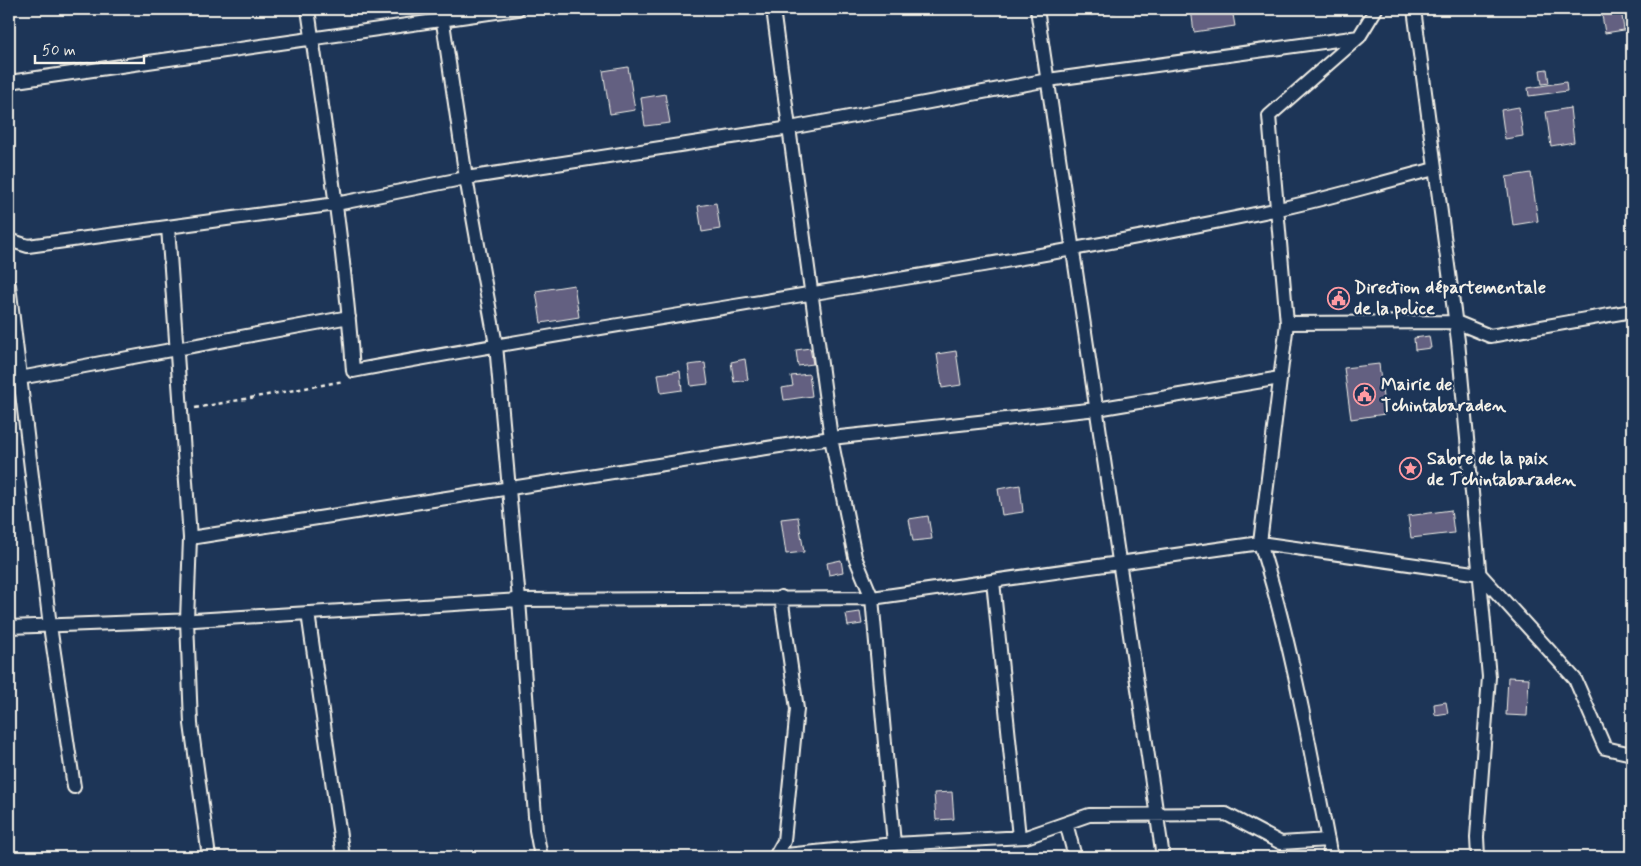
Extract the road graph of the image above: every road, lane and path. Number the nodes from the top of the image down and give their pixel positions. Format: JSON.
{"nodes":[{"id":1,"x":308,"y":9,"type":"edge"},
{"id":2,"x":518,"y":9,"type":"edge"},
{"id":3,"x":773,"y":9,"type":"edge"},
{"id":4,"x":1037,"y":9,"type":"edge"},
{"id":5,"x":1376,"y":9,"type":"edge"},
{"id":6,"x":1414,"y":9,"type":"edge"},
{"id":7,"x":442,"y":14,"type":"edge"},
{"id":8,"x":1358,"y":37,"type":"junction"},
{"id":9,"x":312,"y":38,"type":"junction"},
{"id":10,"x":1048,"y":80,"type":"junction"},
{"id":11,"x":9,"y":82,"type":"edge"},
{"id":12,"x":790,"y":128,"type":"junction"},
{"id":13,"x":1435,"y":169,"type":"junction"},
{"id":14,"x":466,"y":178,"type":"junction"},
{"id":15,"x":336,"y":204,"type":"junction"},
{"id":16,"x":1277,"y":210,"type":"junction"},
{"id":17,"x":168,"y":227,"type":"junction"},
{"id":18,"x":9,"y":240,"type":"edge"},
{"id":19,"x":1071,"y":249,"type":"junction"},
{"id":20,"x":9,"y":285,"type":"edge"},
{"id":21,"x":811,"y":292,"type":"junction"},
{"id":22,"x":1632,"y":311,"type":"edge"},
{"id":23,"x":349,"y":317,"type":"junction"},
{"id":24,"x":1456,"y":322,"type":"junction"},
{"id":25,"x":1287,"y":323,"type":"junction"},
{"id":26,"x":496,"y":345,"type":"junction"},
{"id":27,"x":177,"y":351,"type":"junction"},
{"id":28,"x":353,"y":371,"type":"junction"},
{"id":29,"x":1280,"y":378,"type":"junction"},
{"id":30,"x":15,"y":379,"type":"edge"},
{"id":31,"x":1097,"y":409,"type":"junction"},
{"id":32,"x":181,"y":410,"type":"junction"},
{"id":33,"x":831,"y":438,"type":"junction"},
{"id":34,"x":509,"y":487,"type":"junction"},
{"id":35,"x":190,"y":538,"type":"junction"},
{"id":36,"x":1260,"y":543,"type":"junction"},
{"id":37,"x":1119,"y":563,"type":"junction"},
{"id":38,"x":1480,"y":574,"type":"junction"},
{"id":39,"x":993,"y":581,"type":"junction"},
{"id":40,"x":781,"y":597,"type":"junction"},
{"id":41,"x":872,"y":598,"type":"junction"},
{"id":42,"x":520,"y":600,"type":"junction"},
{"id":43,"x":308,"y":613,"type":"junction"},
{"id":44,"x":187,"y":620,"type":"junction"},
{"id":45,"x":50,"y":626,"type":"junction"},
{"id":46,"x":9,"y":627,"type":"edge"},
{"id":47,"x":1632,"y":754,"type":"edge"},
{"id":48,"x":74,"y":787,"type":"dead end"},
{"id":49,"x":1157,"y":813,"type":"junction"},
{"id":50,"x":1066,"y":823,"type":"junction"},
{"id":51,"x":1019,"y":837,"type":"junction"},
{"id":52,"x":1328,"y":840,"type":"junction"},
{"id":53,"x":894,"y":844,"type":"junction"},
{"id":54,"x":209,"y":857,"type":"edge"},
{"id":55,"x":343,"y":857,"type":"edge"},
{"id":56,"x":541,"y":857,"type":"edge"},
{"id":57,"x":775,"y":857,"type":"edge"},
{"id":58,"x":1075,"y":857,"type":"edge"},
{"id":59,"x":1163,"y":857,"type":"edge"},
{"id":60,"x":1331,"y":857,"type":"edge"},
{"id":61,"x":1478,"y":857,"type":"edge"}],
"edges":[{"from":1,"to":9,"type":"street"},
{"from":2,"to":7,"type":"street"},
{"from":3,"to":12,"type":"street"},
{"from":4,"to":10,"type":"street"},
{"from":5,"to":8,"type":"street"},
{"from":6,"to":13,"type":"street"},
{"from":7,"to":9,"type":"street"},
{"from":7,"to":14,"type":"street"},
{"from":8,"to":10,"type":"street"},
{"from":8,"to":16,"type":"street"},
{"from":9,"to":11,"type":"street"},
{"from":9,"to":15,"type":"street"},
{"from":10,"to":12,"type":"street"},
{"from":10,"to":19,"type":"street"},
{"from":12,"to":14,"type":"street"},
{"from":12,"to":21,"type":"street"},
{"from":13,"to":16,"type":"street"},
{"from":13,"to":24,"type":"street"},
{"from":14,"to":15,"type":"street"},
{"from":14,"to":26,"type":"street"},
{"from":15,"to":17,"type":"street"},
{"from":15,"to":23,"type":"street"},
{"from":16,"to":19,"type":"street"},
{"from":16,"to":25,"type":"street"},
{"from":17,"to":18,"type":"street"},
{"from":17,"to":27,"type":"street"},
{"from":19,"to":21,"type":"street"},
{"from":19,"to":31,"type":"street"},
{"from":20,"to":30,"type":"street"},
{"from":21,"to":26,"type":"street"},
{"from":21,"to":33,"type":"street"},
{"from":22,"to":24,"type":"street"},
{"from":23,"to":27,"type":"street"},
{"from":23,"to":28,"type":"street"},
{"from":24,"to":25,"type":"street"},
{"from":24,"to":38,"type":"street"},
{"from":25,"to":29,"type":"street"},
{"from":26,"to":28,"type":"street"},
{"from":26,"to":34,"type":"street"},
{"from":27,"to":30,"type":"street"},
{"from":27,"to":32,"type":"street"},
{"from":28,"to":32,"type":"path"},
{"from":29,"to":31,"type":"street"},
{"from":29,"to":36,"type":"street"},
{"from":30,"to":45,"type":"street"},
{"from":31,"to":33,"type":"street"},
{"from":31,"to":37,"type":"street"},
{"from":32,"to":35,"type":"street"},
{"from":33,"to":34,"type":"street"},
{"from":33,"to":41,"type":"street"},
{"from":34,"to":35,"type":"street"},
{"from":34,"to":42,"type":"street"},
{"from":35,"to":44,"type":"street"},
{"from":36,"to":37,"type":"street"},
{"from":36,"to":38,"type":"street"},
{"from":36,"to":52,"type":"street"},
{"from":37,"to":39,"type":"street"},
{"from":37,"to":49,"type":"street"},
{"from":38,"to":47,"type":"street"},
{"from":38,"to":61,"type":"street"},
{"from":39,"to":41,"type":"street"},
{"from":39,"to":51,"type":"street"},
{"from":40,"to":41,"type":"street"},
{"from":40,"to":42,"type":"street"},
{"from":40,"to":57,"type":"street"},
{"from":41,"to":53,"type":"street"},
{"from":42,"to":43,"type":"street"},
{"from":42,"to":56,"type":"street"},
{"from":43,"to":44,"type":"street"},
{"from":43,"to":55,"type":"street"},
{"from":44,"to":45,"type":"street"},
{"from":44,"to":54,"type":"street"},
{"from":45,"to":46,"type":"street"},
{"from":45,"to":48,"type":"street"},
{"from":49,"to":50,"type":"street"},
{"from":49,"to":52,"type":"street"},
{"from":49,"to":59,"type":"street"},
{"from":50,"to":51,"type":"street"},
{"from":50,"to":58,"type":"street"},
{"from":51,"to":53,"type":"street"},
{"from":52,"to":60,"type":"street"},
{"from":53,"to":57,"type":"street"}]}
